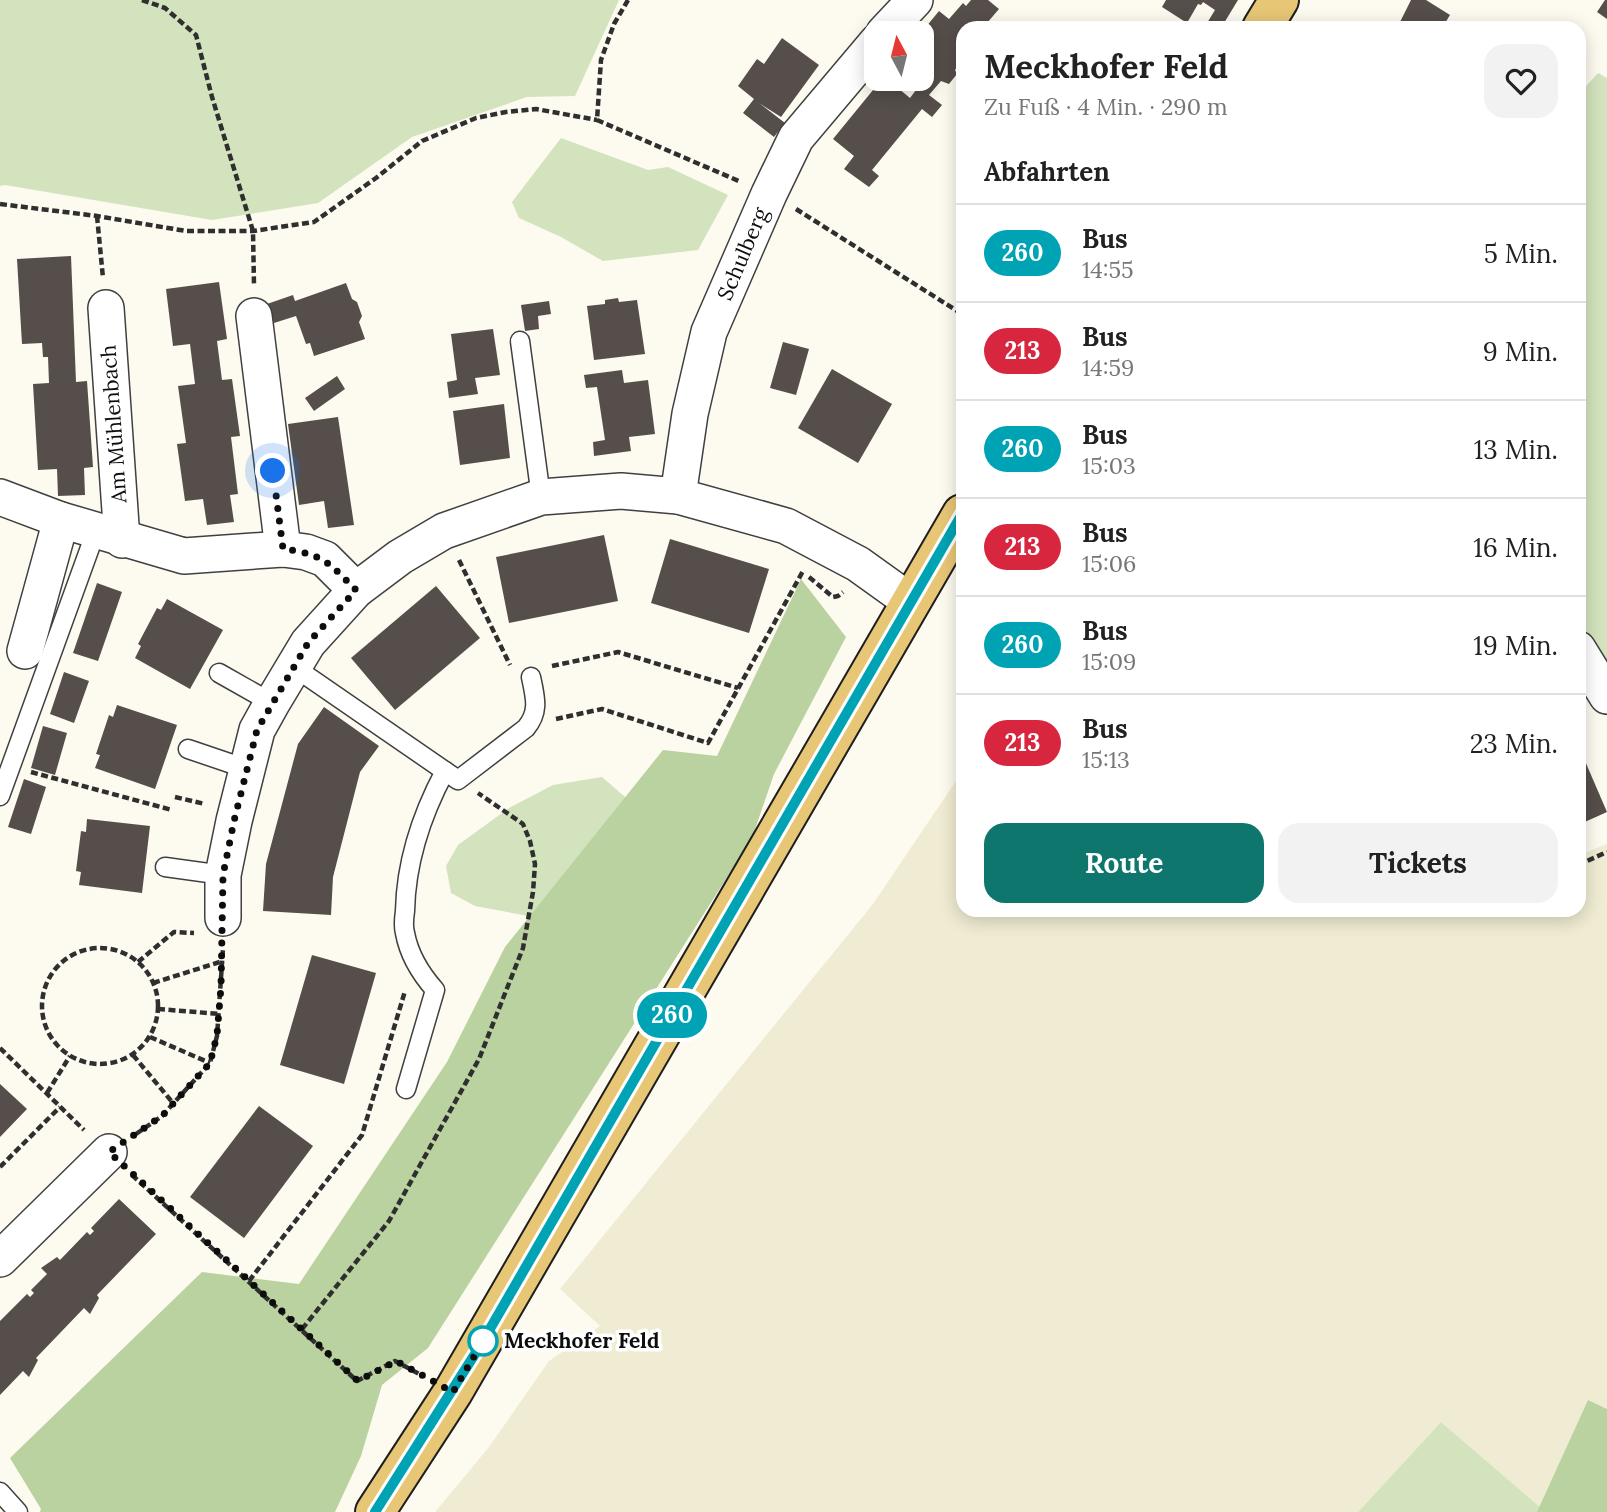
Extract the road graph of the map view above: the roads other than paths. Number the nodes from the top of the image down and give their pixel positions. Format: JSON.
{"nodes":[{"id":1,"x":915,"y":0,"type":"edge"},
{"id":2,"x":1279,"y":0,"type":"edge"},
{"id":3,"x":895,"y":21,"type":"edge"},
{"id":4,"x":1266,"y":21,"type":"edge"},
{"id":5,"x":864,"y":57,"type":"edge"},
{"id":6,"x":106,"y":308,"type":"road end"},
{"id":7,"x":254,"y":316,"type":"road end"},
{"id":8,"x":520,"y":341,"type":"dead end"},
{"id":9,"x":0,"y":496,"type":"edge"},
{"id":10,"x":678,"y":496,"type":"junction"},
{"id":11,"x":541,"y":497,"type":"junction"},
{"id":12,"x":61,"y":520,"type":"junction"},
{"id":13,"x":956,"y":524,"type":"edge"},
{"id":14,"x":109,"y":535,"type":"junction"},
{"id":15,"x":283,"y":549,"type":"junction"},
{"id":16,"x":356,"y":590,"type":"junction"},
{"id":17,"x":911,"y":602,"type":"junction"},
{"id":18,"x":25,"y":651,"type":"dead end"},
{"id":19,"x":1586,"y":662,"type":"edge"},
{"id":20,"x":294,"y":667,"type":"junction"},
{"id":21,"x":219,"y":673,"type":"dead end"},
{"id":22,"x":529,"y":673,"type":"road end"},
{"id":23,"x":1607,"y":696,"type":"edge"},
{"id":24,"x":272,"y":703,"type":"junction"},
{"id":25,"x":188,"y":749,"type":"dead end"},
{"id":26,"x":247,"y":769,"type":"junction"},
{"id":27,"x":452,"y":775,"type":"junction"},
{"id":28,"x":0,"y":796,"type":"edge"},
{"id":29,"x":164,"y":867,"type":"dead end"},
{"id":30,"x":223,"y":875,"type":"junction"},
{"id":31,"x":223,"y":926,"type":"road end"},
{"id":32,"x":406,"y":1088,"type":"dead end"},
{"id":33,"x":109,"y":1152,"type":"road end"},
{"id":34,"x":0,"y":1259,"type":"edge"},
{"id":35,"x":0,"y":1492,"type":"edge"},
{"id":36,"x":18,"y":1512,"type":"edge"},
{"id":37,"x":375,"y":1512,"type":"edge"}],
"edges":[{"from":1,"to":3,"type":"street"},
{"from":2,"to":4,"type":"main road"},
{"from":5,"to":10,"type":"street","name":"Schulberg"},
{"from":6,"to":14,"type":"street","name":"Am Mühlenbach"},
{"from":7,"to":15,"type":"street"},
{"from":8,"to":11,"type":"lane"},
{"from":9,"to":12,"type":"street","name":"Am Mühlenbach"},
{"from":10,"to":11,"type":"street"},
{"from":10,"to":17,"type":"street"},
{"from":11,"to":16,"type":"street"},
{"from":12,"to":14,"type":"street","name":"Am Mühlenbach"},
{"from":12,"to":18,"type":"street"},
{"from":13,"to":17,"type":"main road"},
{"from":14,"to":15,"type":"street","name":"Am Mühlenbach"},
{"from":14,"to":28,"type":"lane"},
{"from":15,"to":16,"type":"street","name":"Am Mühlenbach"},
{"from":16,"to":20,"type":"street"},
{"from":17,"to":37,"type":"main road"},
{"from":19,"to":23,"type":"street"},
{"from":20,"to":24,"type":"street"},
{"from":20,"to":27,"type":"lane"},
{"from":21,"to":24,"type":"lane"},
{"from":22,"to":27,"type":"lane"},
{"from":24,"to":26,"type":"street"},
{"from":25,"to":26,"type":"lane"},
{"from":26,"to":30,"type":"street"},
{"from":27,"to":32,"type":"lane"},
{"from":29,"to":30,"type":"lane"},
{"from":30,"to":31,"type":"street"},
{"from":33,"to":34,"type":"street"},
{"from":35,"to":36,"type":"lane"}]}
